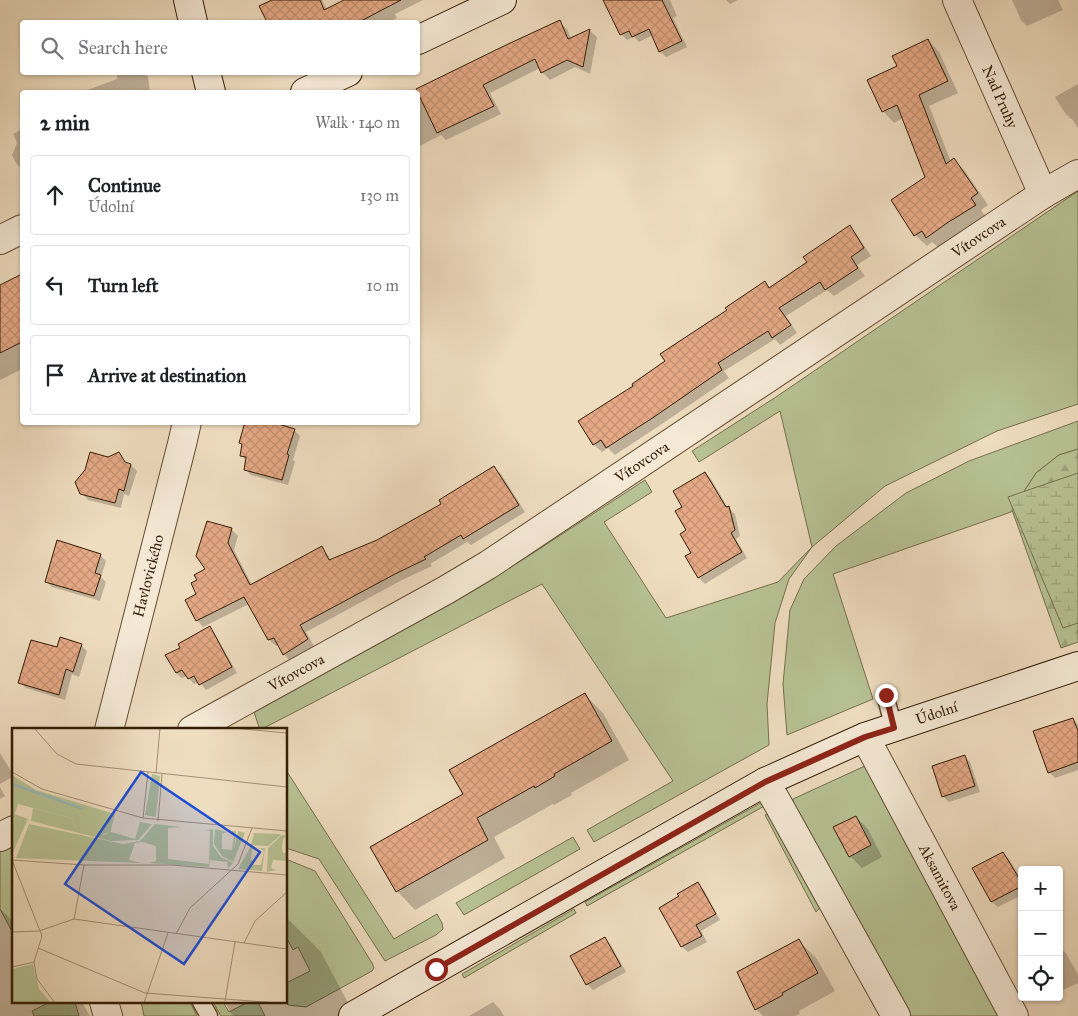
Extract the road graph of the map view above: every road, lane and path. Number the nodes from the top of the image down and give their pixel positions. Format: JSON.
{"nodes":[{"id":1,"x":188,"y":0,"type":"edge"},
{"id":2,"x":502,"y":0,"type":"edge"},
{"id":3,"x":957,"y":0,"type":"edge"},
{"id":4,"x":193,"y":20,"type":"edge"},
{"id":5,"x":420,"y":39,"type":"edge"},
{"id":6,"x":207,"y":75,"type":"edge"},
{"id":7,"x":342,"y":75,"type":"edge"},
{"id":8,"x":210,"y":90,"type":"edge"},
{"id":9,"x":309,"y":90,"type":"edge"},
{"id":10,"x":1078,"y":174,"type":"edge"},
{"id":11,"x":1043,"y":194,"type":"junction"},
{"id":12,"x":20,"y":230,"type":"edge"},
{"id":13,"x":0,"y":240,"type":"edge"},
{"id":14,"x":186,"y":425,"type":"edge"},
{"id":15,"x":1078,"y":666,"type":"edge"},
{"id":16,"x":886,"y":695,"type":"dead end"},
{"id":17,"x":110,"y":728,"type":"edge"},
{"id":18,"x":196,"y":728,"type":"edge"},
{"id":19,"x":894,"y":728,"type":"junction"},
{"id":20,"x":865,"y":737,"type":"junction"},
{"id":21,"x":765,"y":782,"type":"junction"},
{"id":22,"x":12,"y":831,"type":"edge"},
{"id":23,"x":0,"y":837,"type":"edge"},
{"id":24,"x":202,"y":1004,"type":"edge"},
{"id":25,"x":209,"y":1016,"type":"edge"},
{"id":26,"x":353,"y":1016,"type":"edge"},
{"id":27,"x":896,"y":1016,"type":"edge"},
{"id":28,"x":1014,"y":1016,"type":"edge"}],
"edges":[{"from":1,"to":4,"type":"street"},
{"from":2,"to":5,"type":"street"},
{"from":3,"to":11,"type":"street","name":"Nad Pruhy"},
{"from":6,"to":8,"type":"street"},
{"from":7,"to":9,"type":"street"},
{"from":10,"to":11,"type":"street","name":"Vítovcova"},
{"from":11,"to":18,"type":"street","name":"Vítovcova"},
{"from":12,"to":13,"type":"street"},
{"from":14,"to":17,"type":"street","name":"Havlovického"},
{"from":15,"to":19,"type":"street","name":"Údolní"},
{"from":16,"to":19,"type":"lane"},
{"from":19,"to":20,"type":"street","name":"Údolní"},
{"from":20,"to":21,"type":"street","name":"Údolní"},
{"from":20,"to":28,"type":"street","name":"Aksamitova"},
{"from":21,"to":26,"type":"street","name":"Údolní"},
{"from":21,"to":27,"type":"street"},
{"from":22,"to":23,"type":"street"},
{"from":24,"to":25,"type":"lane"}]}
